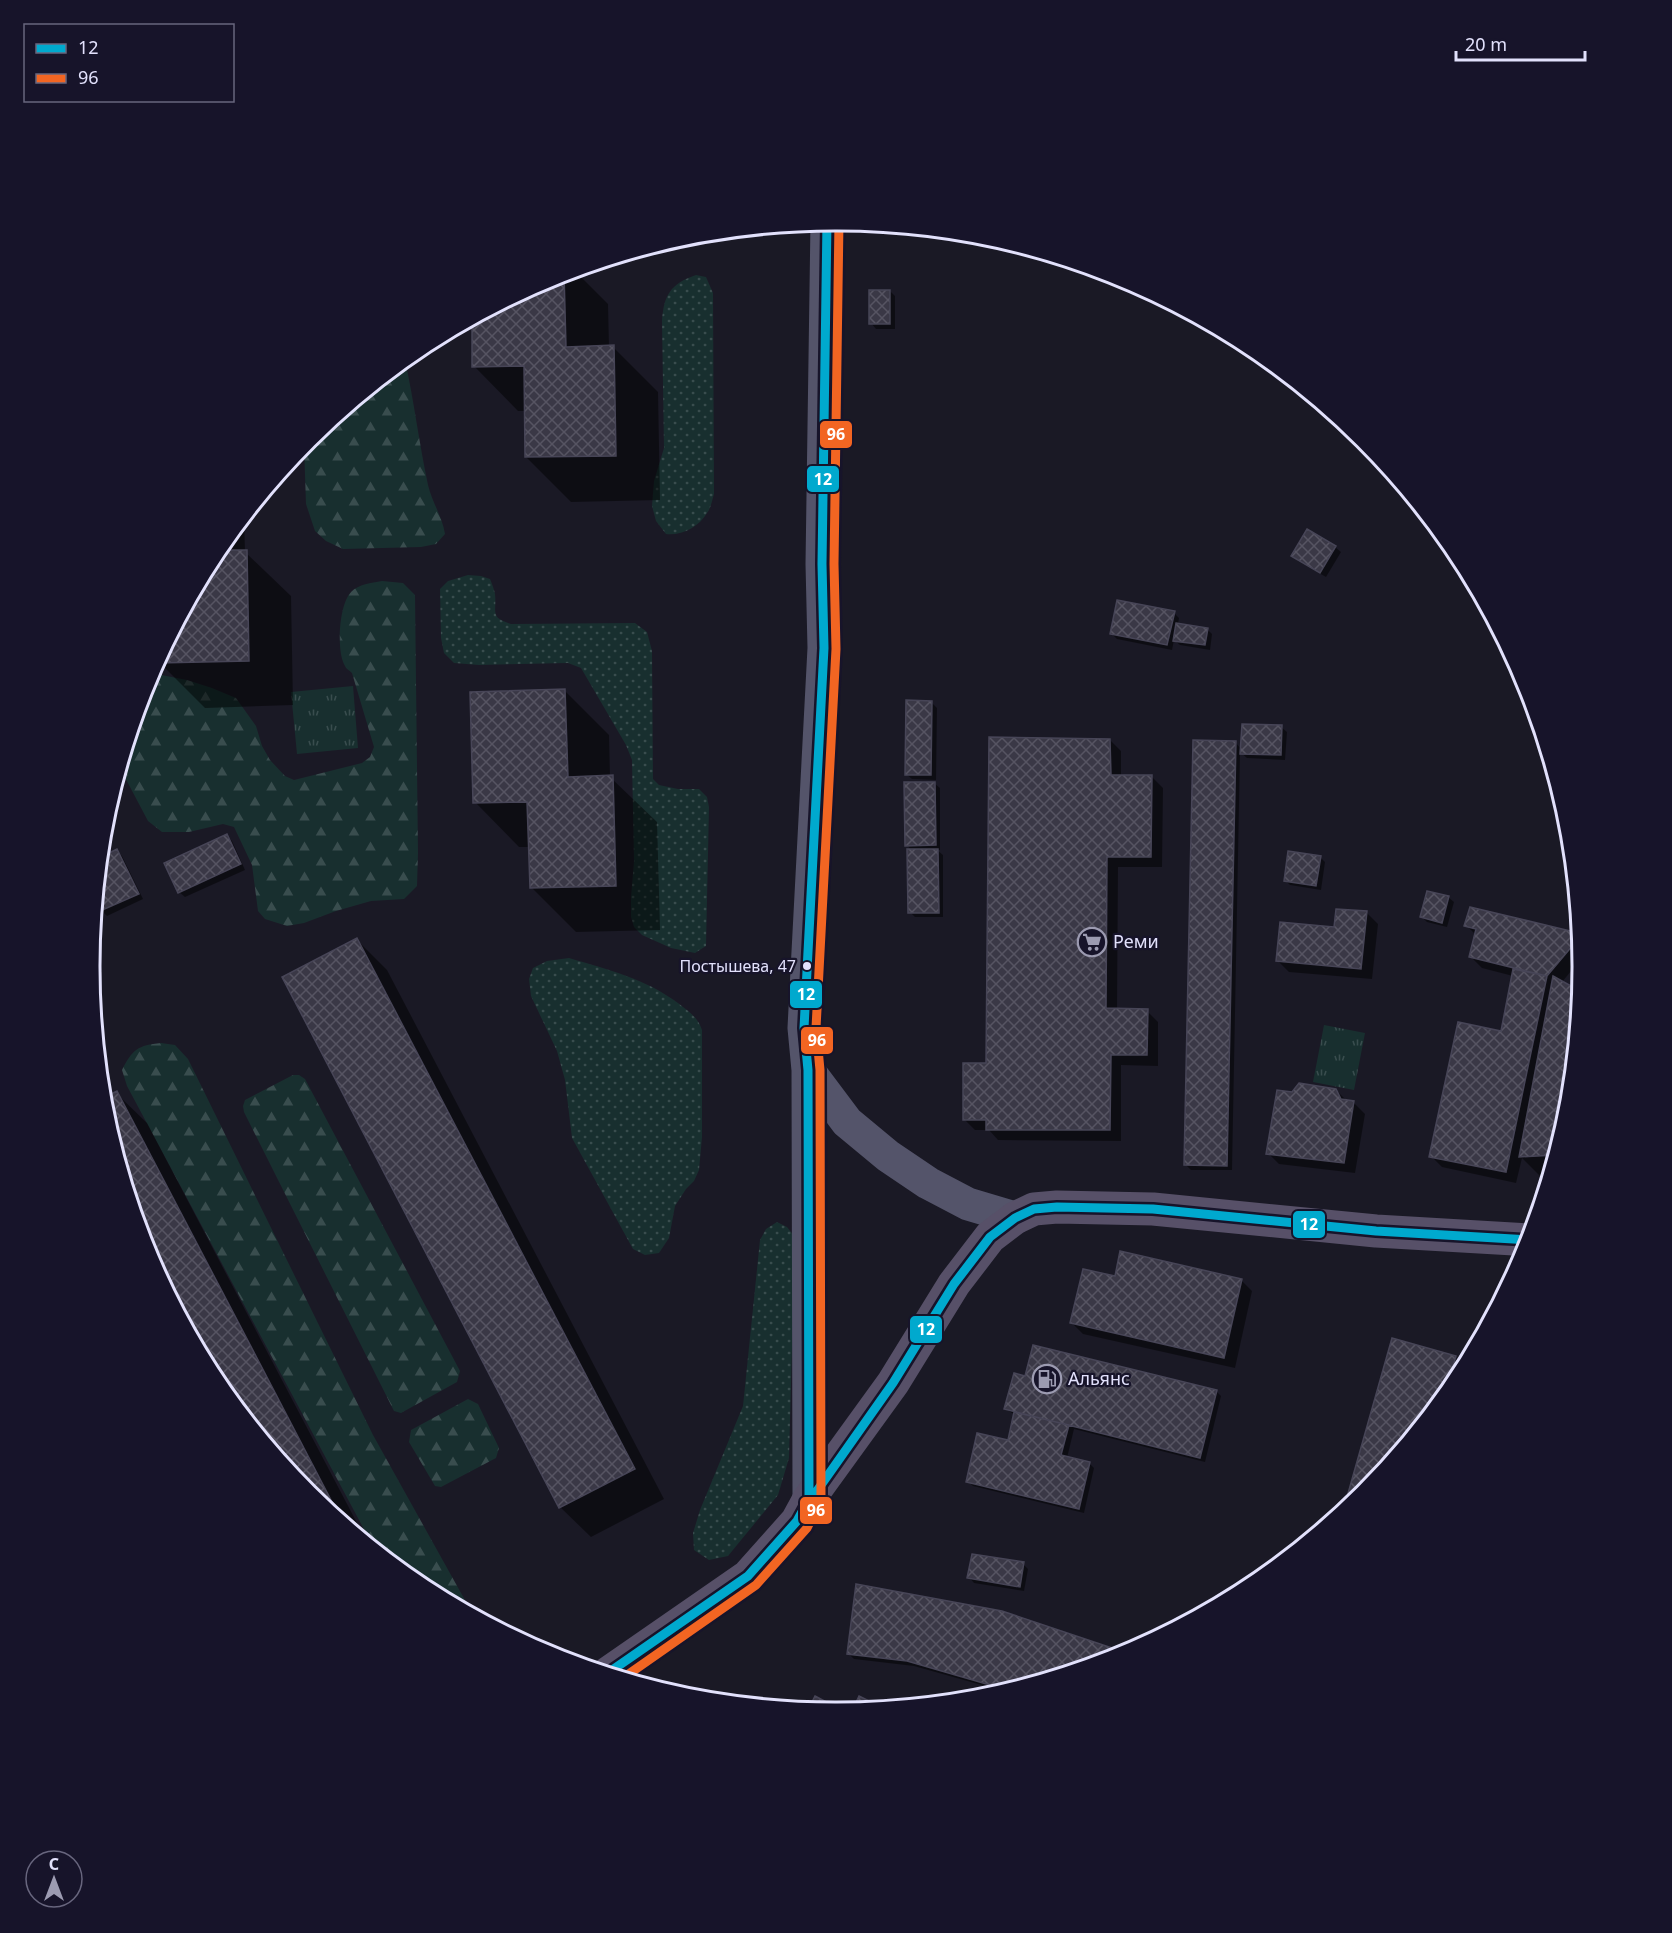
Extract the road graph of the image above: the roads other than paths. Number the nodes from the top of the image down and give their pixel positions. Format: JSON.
{"nodes":[{"id":1,"x":827,"y":231,"type":"edge"},
{"id":2,"x":808,"y":1070,"type":"junction"},
{"id":3,"x":1015,"y":1218,"type":"junction"},
{"id":4,"x":1519,"y":1239,"type":"edge"},
{"id":5,"x":809,"y":1499,"type":"junction"},
{"id":6,"x":616,"y":1668,"type":"edge"}],
"edges":[{"from":1,"to":2,"type":"main road"},
{"from":2,"to":3,"type":"main road"},
{"from":2,"to":5,"type":"main road"},
{"from":3,"to":4,"type":"main road"},
{"from":3,"to":5,"type":"main road"},
{"from":5,"to":6,"type":"main road"}]}
